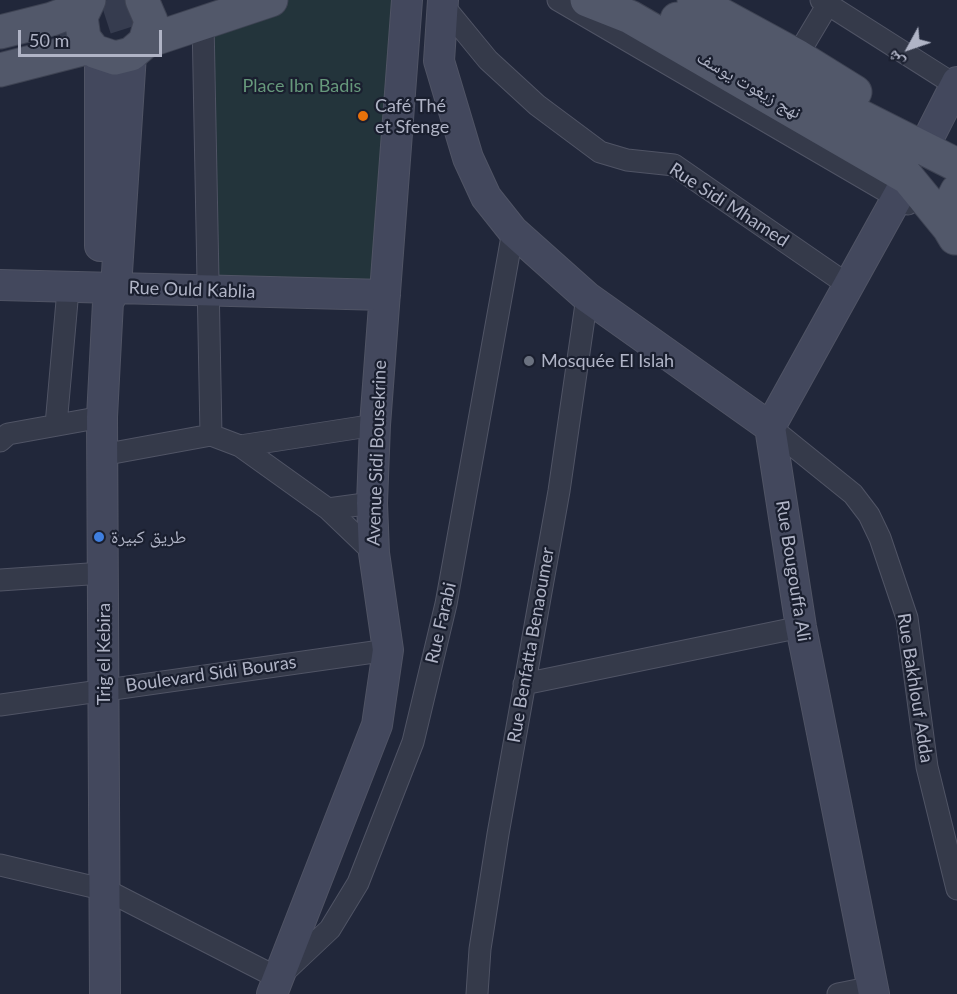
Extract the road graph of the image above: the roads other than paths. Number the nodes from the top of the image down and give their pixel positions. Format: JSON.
{"nodes":[{"id":1,"x":142,"y":0,"type":"edge"},
{"id":2,"x":271,"y":0,"type":"edge"},
{"id":3,"x":558,"y":0,"type":"edge"},
{"id":4,"x":587,"y":0,"type":"edge"},
{"id":5,"x":635,"y":0,"type":"edge"},
{"id":6,"x":694,"y":0,"type":"edge"},
{"id":7,"x":443,"y":2,"type":"edge"},
{"id":8,"x":825,"y":2,"type":"edge"},
{"id":9,"x":86,"y":4,"type":"edge"},
{"id":10,"x":406,"y":10,"type":"edge"},
{"id":11,"x":203,"y":21,"type":"junction"},
{"id":12,"x":0,"y":32,"type":"edge"},
{"id":13,"x":98,"y":47,"type":"junction"},
{"id":14,"x":0,"y":49,"type":"edge"},
{"id":15,"x":797,"y":56,"type":"junction"},
{"id":16,"x":439,"y":62,"type":"junction"},
{"id":17,"x":0,"y":70,"type":"edge"},
{"id":18,"x":956,"y":83,"type":"edge"},
{"id":19,"x":814,"y":93,"type":"junction"},
{"id":20,"x":402,"y":98,"type":"junction"},
{"id":21,"x":924,"y":147,"type":"junction"},
{"id":22,"x":957,"y":165,"type":"edge"},
{"id":23,"x":903,"y":188,"type":"junction"},
{"id":24,"x":957,"y":190,"type":"edge"},
{"id":25,"x":513,"y":231,"type":"junction"},
{"id":26,"x":953,"y":235,"type":"edge"},
{"id":27,"x":0,"y":285,"type":"edge"},
{"id":28,"x":848,"y":285,"type":"junction"},
{"id":29,"x":108,"y":292,"type":"junction"},
{"id":30,"x":588,"y":297,"type":"junction"},
{"id":31,"x":207,"y":299,"type":"junction"},
{"id":32,"x":0,"y":300,"type":"edge"},
{"id":33,"x":67,"y":301,"type":"junction"},
{"id":34,"x":384,"y":303,"type":"junction"},
{"id":35,"x":102,"y":417,"type":"junction"},
{"id":36,"x":56,"y":424,"type":"junction"},
{"id":37,"x":375,"y":425,"type":"junction"},
{"id":38,"x":770,"y":426,"type":"junction"},
{"id":39,"x":211,"y":435,"type":"junction"},
{"id":40,"x":3,"y":436,"type":"edge"},
{"id":41,"x":240,"y":446,"type":"junction"},
{"id":42,"x":102,"y":455,"type":"junction"},
{"id":43,"x":372,"y":503,"type":"junction"},
{"id":44,"x":328,"y":509,"type":"junction"},
{"id":45,"x":374,"y":553,"type":"junction"},
{"id":46,"x":103,"y":573,"type":"junction"},
{"id":47,"x":0,"y":580,"type":"edge"},
{"id":48,"x":801,"y":627,"type":"junction"},
{"id":49,"x":388,"y":650,"type":"junction"},
{"id":50,"x":524,"y":684,"type":"junction"},
{"id":51,"x":104,"y":689,"type":"junction"},
{"id":52,"x":0,"y":705,"type":"edge"},
{"id":53,"x":0,"y":866,"type":"edge"},
{"id":54,"x":957,"y":889,"type":"edge"},
{"id":55,"x":106,"y":890,"type":"junction"},
{"id":56,"x":302,"y":920,"type":"junction"},
{"id":57,"x":330,"y":929,"type":"junction"},
{"id":58,"x":275,"y":986,"type":"edge"},
{"id":59,"x":873,"y":991,"type":"edge"},
{"id":60,"x":105,"y":994,"type":"edge"},
{"id":61,"x":477,"y":994,"type":"edge"},
{"id":62,"x":838,"y":994,"type":"edge"}],
"edges":[{"from":1,"to":13,"type":"main road"},
{"from":2,"to":11,"type":"main road"},
{"from":3,"to":23,"type":"street"},
{"from":4,"to":23,"type":"main road","name":"نهج زيغوت يوسف"},
{"from":5,"to":19,"type":"main road","name":"نهج زيغوت يوسف"},
{"from":6,"to":15,"type":"main road"},
{"from":7,"to":16,"type":"street"},
{"from":7,"to":28,"type":"street","name":"Rue Sidi Mhamed"},
{"from":8,"to":15,"type":"street"},
{"from":8,"to":18,"type":"street"},
{"from":9,"to":12,"type":"main road"},
{"from":9,"to":13,"type":"main road"},
{"from":10,"to":16,"type":"street"},
{"from":10,"to":20,"type":"street","name":"Avenue Sidi Bousekrine"},
{"from":11,"to":13,"type":"main road"},
{"from":11,"to":31,"type":"street"},
{"from":13,"to":14,"type":"main road"},
{"from":13,"to":17,"type":"main road"},
{"from":13,"to":29,"type":"street"},
{"from":13,"to":29,"type":"street"},
{"from":15,"to":21,"type":"main road"},
{"from":16,"to":20,"type":"street"},
{"from":16,"to":25,"type":"street"},
{"from":18,"to":21,"type":"street"},
{"from":19,"to":21,"type":"main road"},
{"from":19,"to":23,"type":"main road"},
{"from":20,"to":34,"type":"street","name":"Avenue Sidi Bousekrine"},
{"from":21,"to":22,"type":"main road"},
{"from":23,"to":26,"type":"main road"},
{"from":23,"to":28,"type":"street"},
{"from":24,"to":26,"type":"main road"},
{"from":25,"to":30,"type":"street"},
{"from":25,"to":57,"type":"street","name":"Rue Farabi"},
{"from":27,"to":29,"type":"street","name":"Rue Ould Kablia"},
{"from":28,"to":38,"type":"street"},
{"from":29,"to":31,"type":"street","name":"Rue Ould Kablia"},
{"from":29,"to":33,"type":"street","name":"Rue Ould Kablia"},
{"from":29,"to":35,"type":"street","name":"Trig el Kebira"},
{"from":30,"to":38,"type":"street"},
{"from":30,"to":50,"type":"street","name":"Rue Benfatta Benaoumer"},
{"from":31,"to":34,"type":"street","name":"Rue Ould Kablia"},
{"from":31,"to":39,"type":"street"},
{"from":32,"to":33,"type":"street","name":"Rue Ould Kablia"},
{"from":33,"to":36,"type":"street"},
{"from":34,"to":37,"type":"street","name":"Avenue Sidi Bousekrine"},
{"from":35,"to":36,"type":"street"},
{"from":35,"to":42,"type":"street","name":"Trig el Kebira"},
{"from":36,"to":40,"type":"street"},
{"from":37,"to":41,"type":"street"},
{"from":37,"to":43,"type":"street","name":"Avenue Sidi Bousekrine"},
{"from":38,"to":48,"type":"street","name":"Rue Bougouffa Ali"},
{"from":38,"to":54,"type":"street","name":"Rue Bakhlouf Adda"},
{"from":39,"to":41,"type":"street"},
{"from":39,"to":42,"type":"street"},
{"from":41,"to":44,"type":"street"},
{"from":42,"to":46,"type":"street","name":"Trig el Kebira"},
{"from":43,"to":44,"type":"street"},
{"from":43,"to":45,"type":"street","name":"Avenue Sidi Bousekrine"},
{"from":44,"to":45,"type":"street"},
{"from":45,"to":49,"type":"street","name":"Avenue Sidi Bousekrine"},
{"from":46,"to":47,"type":"street"},
{"from":46,"to":51,"type":"street","name":"Trig el Kebira"},
{"from":48,"to":50,"type":"street"},
{"from":48,"to":59,"type":"street","name":"Rue Bougouffa Ali"},
{"from":49,"to":51,"type":"street","name":"Boulevard Sidi Bouras"},
{"from":49,"to":56,"type":"street","name":"Avenue Sidi Bousekrine"},
{"from":50,"to":61,"type":"street","name":"Rue Benfatta Benaoumer"},
{"from":51,"to":52,"type":"street","name":"Boulevard Sidi Bouras"},
{"from":51,"to":55,"type":"street","name":"Trig el Kebira"},
{"from":53,"to":55,"type":"street"},
{"from":55,"to":58,"type":"street"},
{"from":55,"to":60,"type":"street","name":"Trig el Kebira"},
{"from":56,"to":57,"type":"street"},
{"from":56,"to":58,"type":"street","name":"Avenue Sidi Bousekrine"},
{"from":57,"to":58,"type":"street","name":"Rue Farabi"},
{"from":59,"to":62,"type":"street"}]}
